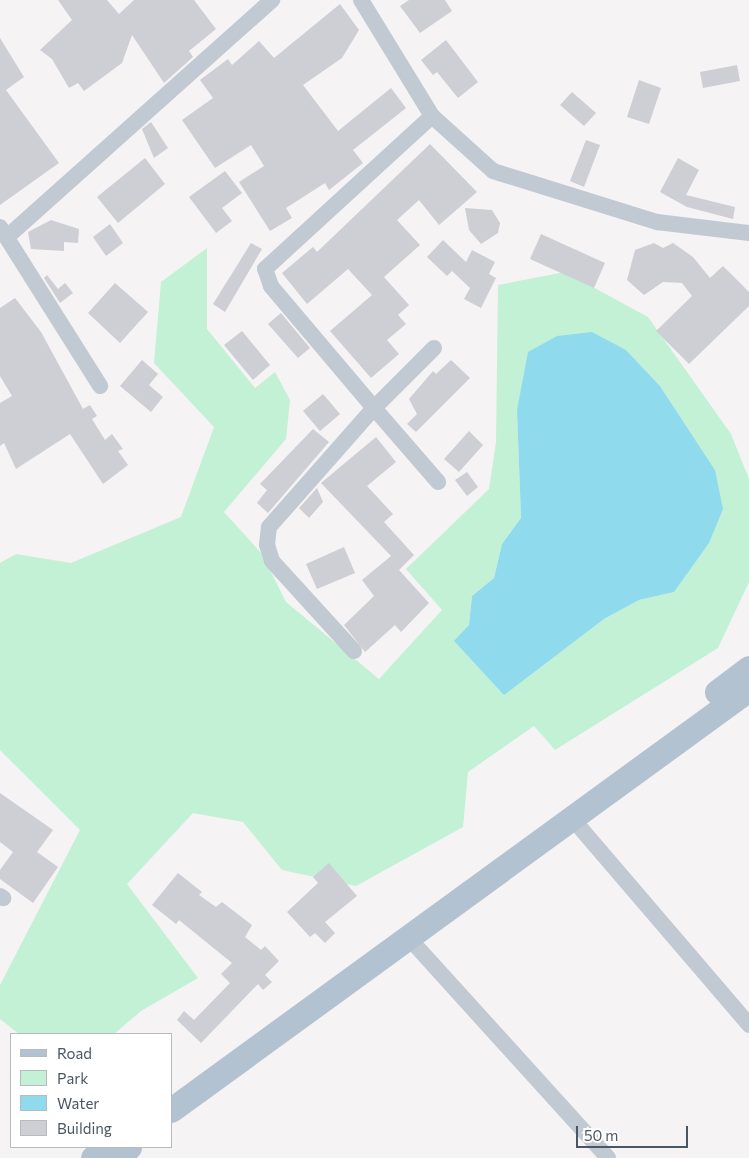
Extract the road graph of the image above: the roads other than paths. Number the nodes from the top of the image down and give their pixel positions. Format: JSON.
{"nodes":[{"id":1,"x":272,"y":0,"type":"edge"},
{"id":2,"x":361,"y":0,"type":"edge"},
{"id":3,"x":432,"y":116,"type":"junction"},
{"id":4,"x":3,"y":232,"type":"edge"},
{"id":5,"x":749,"y":233,"type":"edge"},
{"id":6,"x":434,"y":348,"type":"dead end"},
{"id":7,"x":100,"y":386,"type":"dead end"},
{"id":8,"x":374,"y":408,"type":"junction"},
{"id":9,"x":438,"y":482,"type":"dead end"},
{"id":10,"x":354,"y":651,"type":"dead end"},
{"id":11,"x":749,"y":668,"type":"edge"},
{"id":12,"x":749,"y":689,"type":"edge"},
{"id":13,"x":571,"y":817,"type":"junction"},
{"id":14,"x":407,"y":936,"type":"junction"},
{"id":15,"x":749,"y":1025,"type":"edge"},
{"id":16,"x":172,"y":1087,"type":"edge"},
{"id":17,"x":172,"y":1109,"type":"edge"},
{"id":18,"x":104,"y":1148,"type":"edge"},
{"id":19,"x":128,"y":1148,"type":"edge"},
{"id":20,"x":93,"y":1158,"type":"edge"},
{"id":21,"x":118,"y":1158,"type":"edge"},
{"id":22,"x":608,"y":1158,"type":"edge"}],
"edges":[{"from":1,"to":4,"type":"street"},
{"from":2,"to":3,"type":"street"},
{"from":3,"to":5,"type":"street"},
{"from":3,"to":8,"type":"street"},
{"from":4,"to":7,"type":"street"},
{"from":6,"to":8,"type":"street"},
{"from":8,"to":9,"type":"street"},
{"from":8,"to":10,"type":"street"},
{"from":11,"to":16,"type":"main road"},
{"from":12,"to":13,"type":"main road"},
{"from":13,"to":14,"type":"main road"},
{"from":13,"to":15,"type":"street"},
{"from":14,"to":17,"type":"main road"},
{"from":14,"to":22,"type":"street"},
{"from":18,"to":20,"type":"main road"},
{"from":19,"to":21,"type":"main road"}]}
